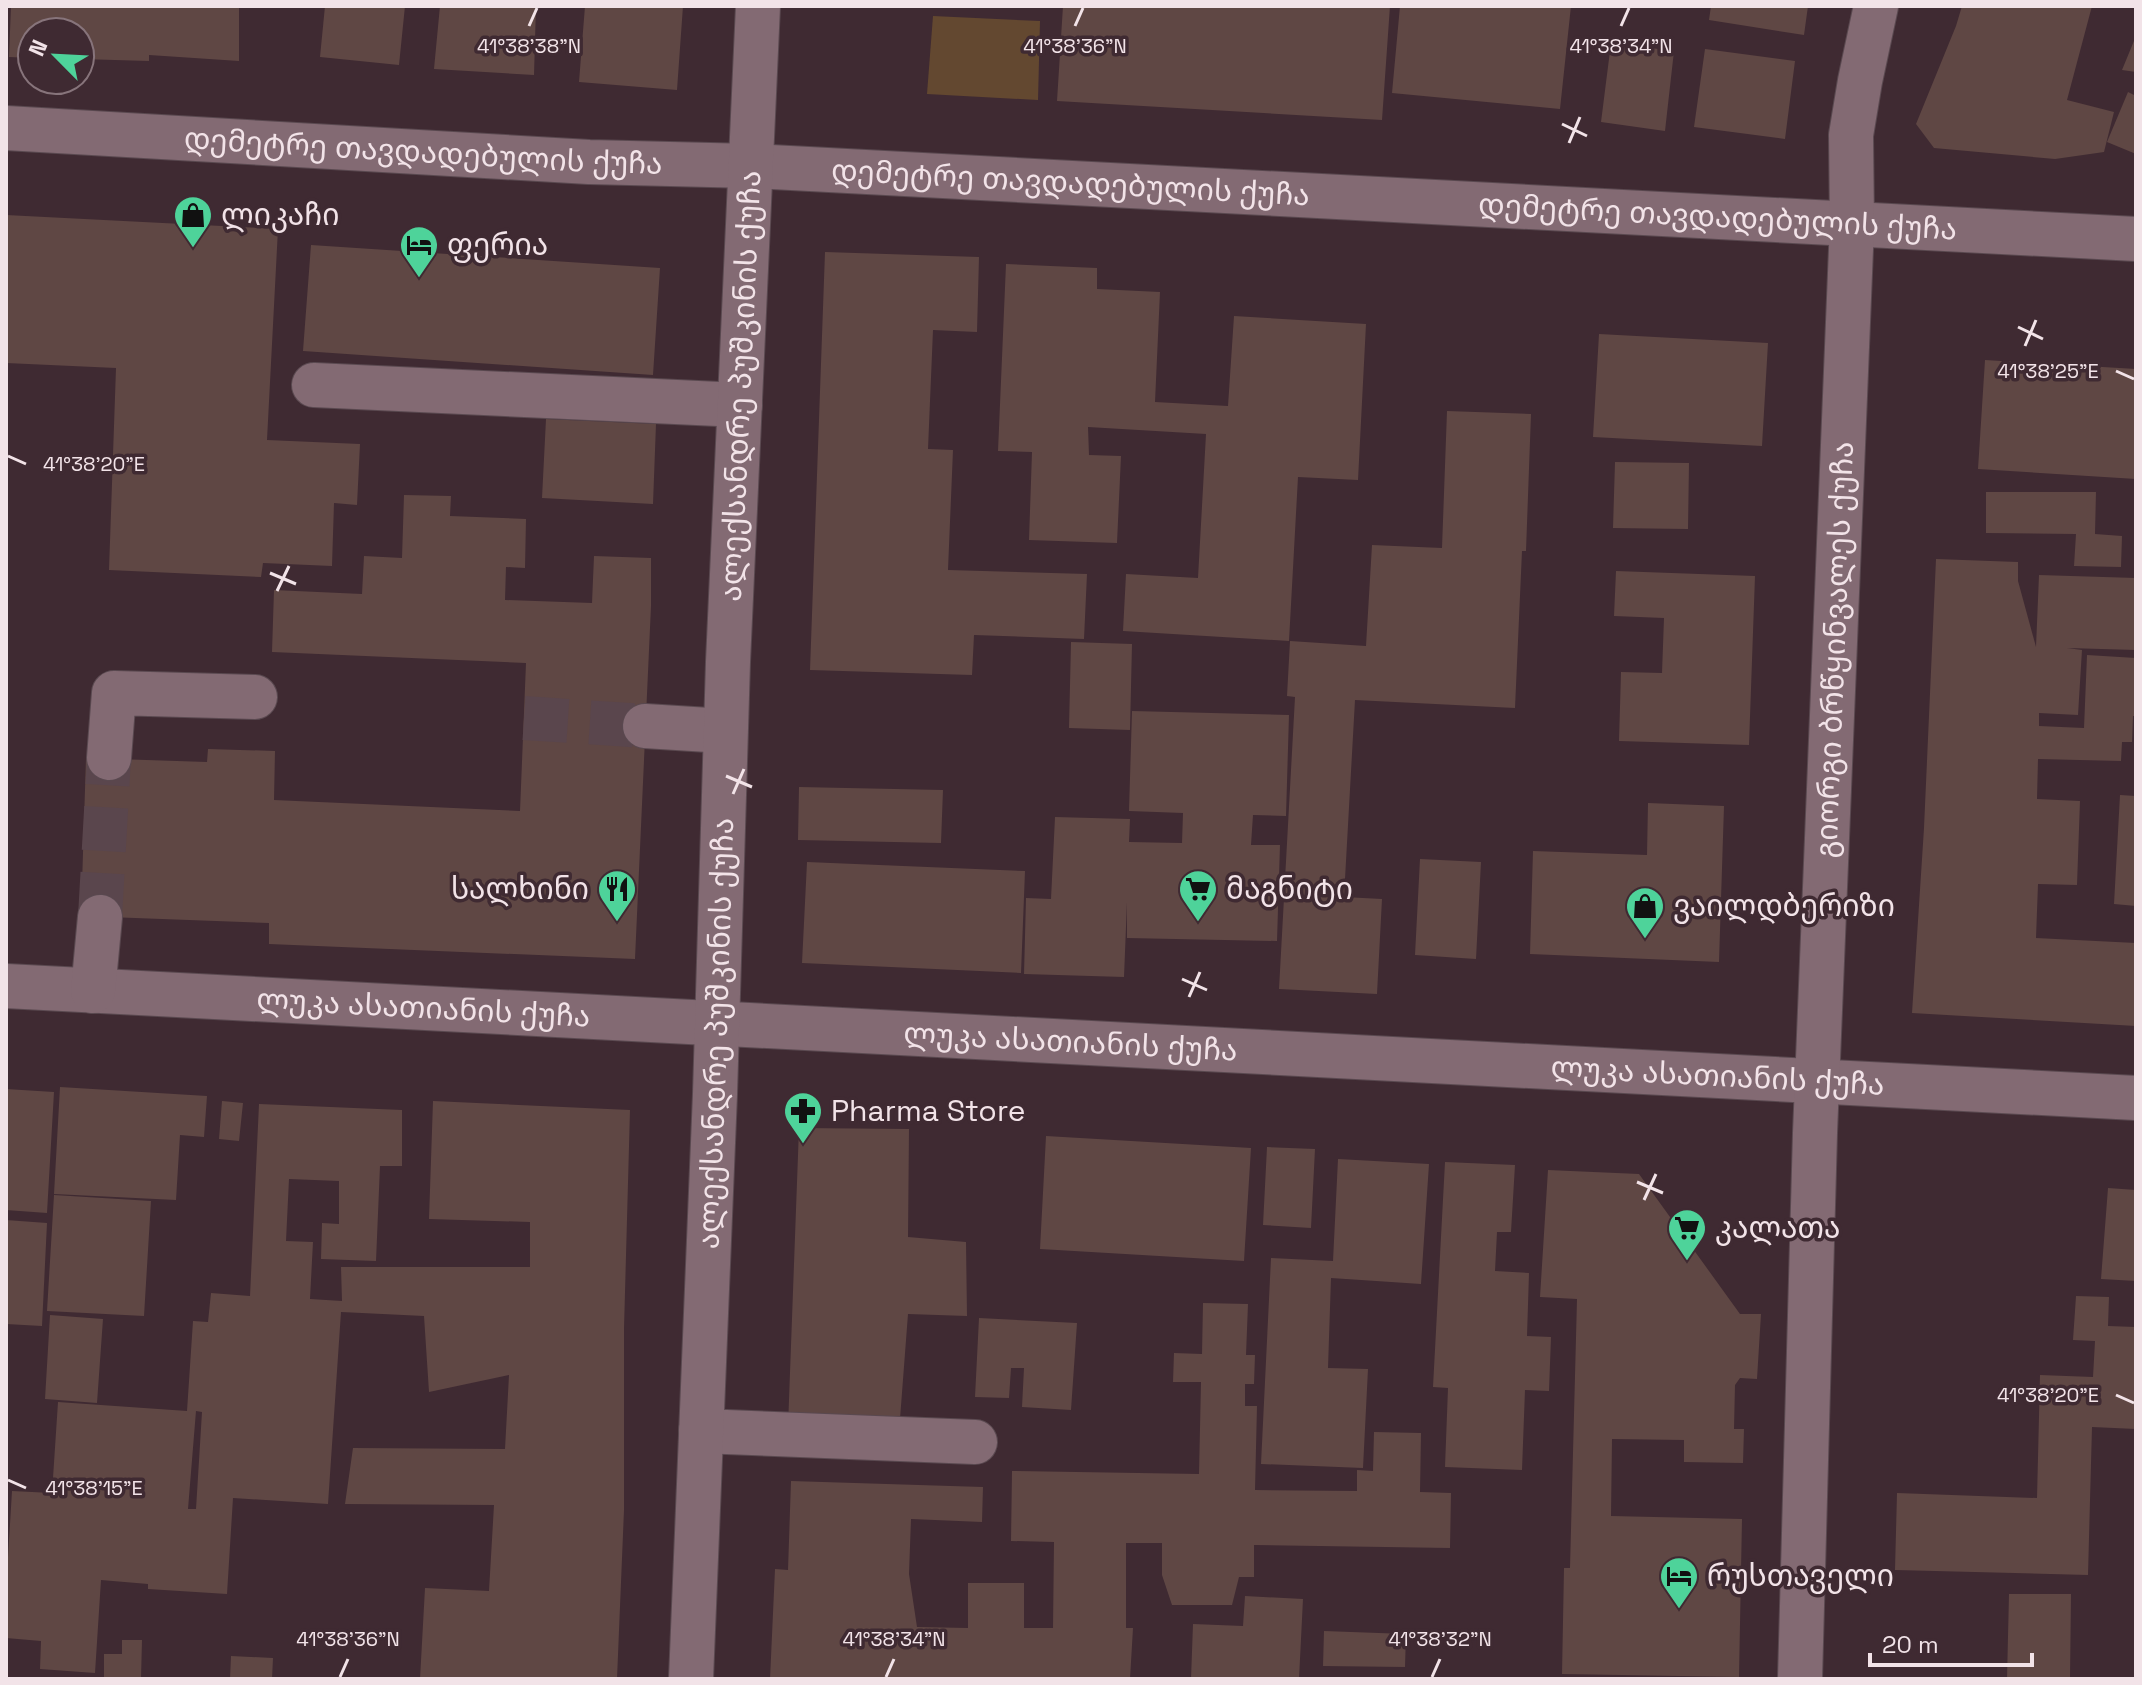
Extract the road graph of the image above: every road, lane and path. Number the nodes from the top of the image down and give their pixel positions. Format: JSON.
{"nodes":[{"id":1,"x":758,"y":6,"type":"edge"},
{"id":2,"x":1876,"y":6,"type":"edge"},
{"id":3,"x":6,"y":128,"type":"edge"},
{"id":4,"x":751,"y":166,"type":"junction"},
{"id":5,"x":1852,"y":224,"type":"junction"},
{"id":6,"x":2136,"y":239,"type":"edge"},
{"id":7,"x":314,"y":385,"type":"dead end"},
{"id":8,"x":740,"y":405,"type":"junction"},
{"id":9,"x":255,"y":697,"type":"dead end"},
{"id":10,"x":645,"y":726,"type":"tunnel mouth"},
{"id":11,"x":725,"y":731,"type":"junction"},
{"id":12,"x":109,"y":758,"type":"tunnel mouth"},
{"id":13,"x":100,"y":917,"type":"tunnel mouth"},
{"id":14,"x":6,"y":986,"type":"edge"},
{"id":15,"x":93,"y":991,"type":"junction"},
{"id":16,"x":717,"y":1025,"type":"junction"},
{"id":17,"x":1817,"y":1082,"type":"junction"},
{"id":18,"x":2136,"y":1098,"type":"edge"},
{"id":19,"x":701,"y":1431,"type":"junction"},
{"id":20,"x":975,"y":1442,"type":"dead end"},
{"id":21,"x":691,"y":1679,"type":"edge"},
{"id":22,"x":1800,"y":1679,"type":"edge"}],
"edges":[{"from":1,"to":4,"type":"street","name":"ალექსანდრე პუშკინის ქუჩა"},
{"from":2,"to":5,"type":"street","name":"გიორგი ბრწყინვალეს ქუჩა"},
{"from":3,"to":4,"type":"street","name":"დემეტრე თავდადებულის ქუჩა"},
{"from":4,"to":5,"type":"street","name":"დემეტრე თავდადებულის ქუჩა"},
{"from":4,"to":8,"type":"street","name":"ალექსანდრე პუშკინის ქუჩა"},
{"from":5,"to":6,"type":"street","name":"დემეტრე თავდადებულის ქუჩა"},
{"from":5,"to":17,"type":"street","name":"გიორგი ბრწყინვალეს ქუჩა"},
{"from":7,"to":8,"type":"street"},
{"from":8,"to":11,"type":"street","name":"ალექსანდრე პუშკინის ქუჩა"},
{"from":9,"to":12,"type":"street"},
{"from":10,"to":11,"type":"street"},
{"from":11,"to":16,"type":"street","name":"ალექსანდრე პუშკინის ქუჩა"},
{"from":13,"to":15,"type":"street"},
{"from":14,"to":15,"type":"street","name":"ლუკა ასათიანის ქუჩა"},
{"from":15,"to":16,"type":"street","name":"ლუკა ასათიანის ქუჩა"},
{"from":16,"to":17,"type":"street","name":"ლუკა ასათიანის ქუჩა"},
{"from":16,"to":19,"type":"street","name":"ალექსანდრე პუშკინის ქუჩა"},
{"from":17,"to":18,"type":"street","name":"ლუკა ასათიანის ქუჩა"},
{"from":17,"to":22,"type":"street","name":"გიორგი ბრწყინვალეს ქუჩა"},
{"from":19,"to":20,"type":"street"},
{"from":19,"to":21,"type":"street","name":"ალექსანდრე პუშკინის ქუჩა"}]}
